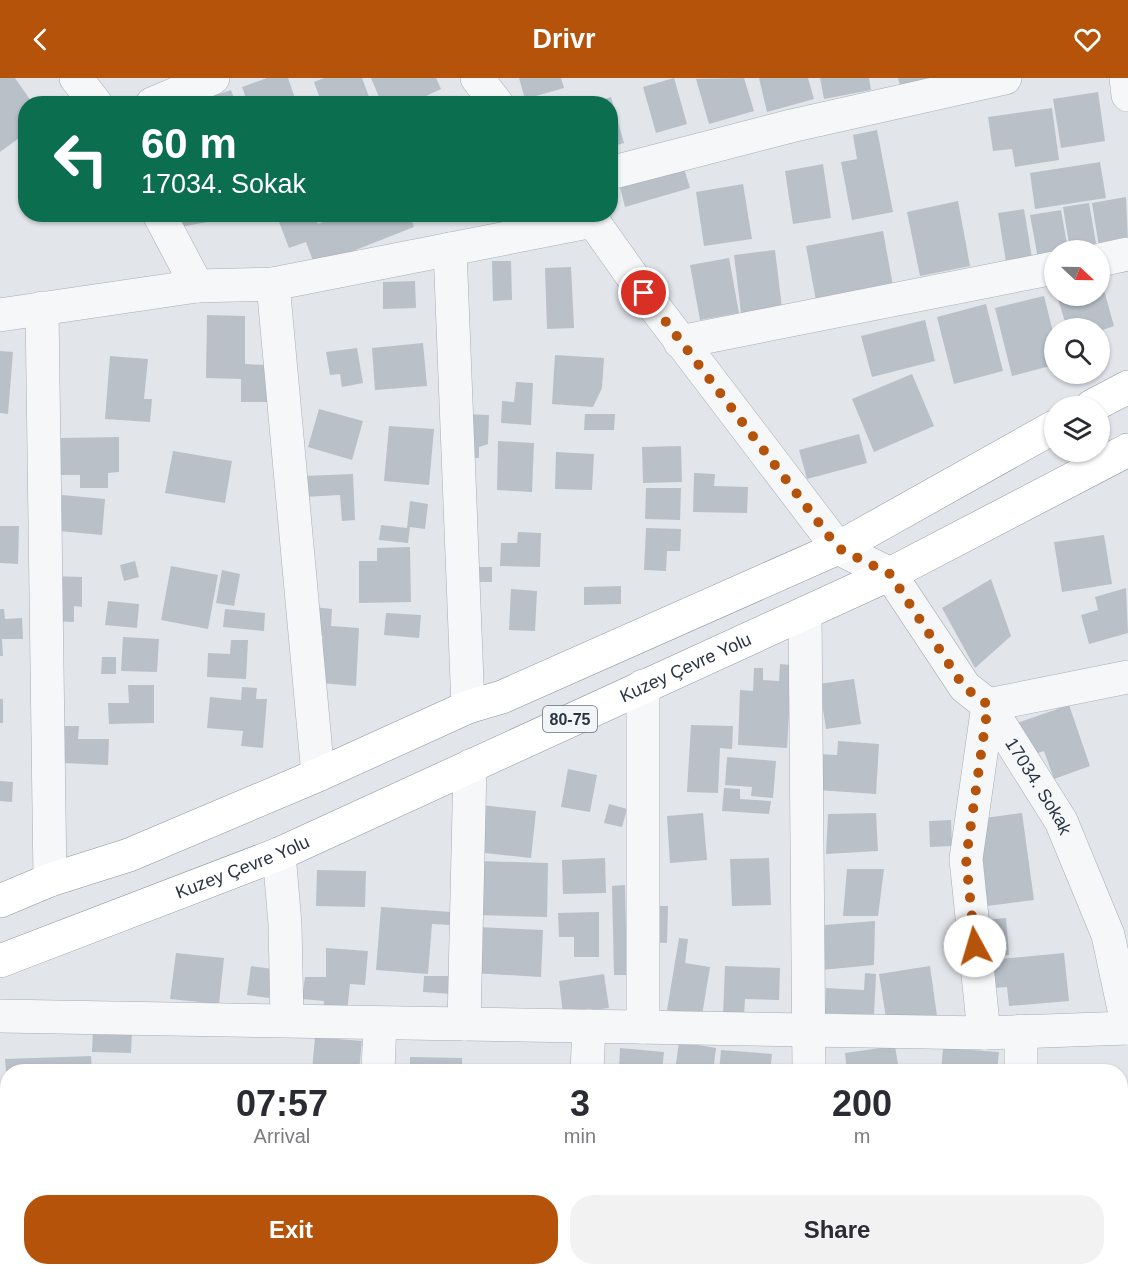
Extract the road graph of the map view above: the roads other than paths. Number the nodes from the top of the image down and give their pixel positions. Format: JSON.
{"nodes":[{"id":1,"x":76,"y":78,"type":"edge"},
{"id":2,"x":213,"y":78,"type":"edge"},
{"id":3,"x":477,"y":78,"type":"edge"},
{"id":4,"x":1005,"y":78,"type":"edge"},
{"id":5,"x":1126,"y":78,"type":"edge"},
{"id":6,"x":1128,"y":95,"type":"edge"},
{"id":7,"x":90,"y":96,"type":"edge"},
{"id":8,"x":171,"y":96,"type":"edge"},
{"id":9,"x":491,"y":96,"type":"edge"},
{"id":10,"x":618,"y":171,"type":"edge"},
{"id":11,"x":163,"y":222,"type":"edge"},
{"id":12,"x":573,"y":222,"type":"edge"},
{"id":13,"x":594,"y":222,"type":"edge"},
{"id":14,"x":450,"y":249,"type":"junction"},
{"id":15,"x":1128,"y":254,"type":"edge"},
{"id":16,"x":1110,"y":258,"type":"edge"},
{"id":17,"x":1044,"y":270,"type":"edge"},
{"id":18,"x":273,"y":284,"type":"junction"},
{"id":19,"x":197,"y":285,"type":"junction"},
{"id":20,"x":42,"y":308,"type":"junction"},
{"id":21,"x":0,"y":315,"type":"edge"},
{"id":22,"x":680,"y":342,"type":"junction"},
{"id":23,"x":1128,"y":387,"type":"edge"},
{"id":24,"x":1110,"y":396,"type":"edge"},
{"id":25,"x":1044,"y":433,"type":"edge"},
{"id":26,"x":1128,"y":450,"type":"edge"},
{"id":27,"x":838,"y":548,"type":"junction"},
{"id":28,"x":890,"y":574,"type":"junction"},
{"id":29,"x":805,"y":613,"type":"junction"},
{"id":30,"x":1128,"y":677,"type":"edge"},
{"id":31,"x":643,"y":686,"type":"junction"},
{"id":32,"x":988,"y":705,"type":"junction"},
{"id":33,"x":468,"y":706,"type":"junction"},
{"id":34,"x":470,"y":766,"type":"junction"},
{"id":35,"x":318,"y":775,"type":"junction"},
{"id":36,"x":279,"y":854,"type":"junction"},
{"id":37,"x":50,"y":880,"type":"junction"},
{"id":38,"x":0,"y":901,"type":"edge"},
{"id":39,"x":1118,"y":933,"type":"edge"},
{"id":40,"x":0,"y":961,"type":"edge"},
{"id":41,"x":0,"y":1016,"type":"edge"},
{"id":42,"x":287,"y":1020,"type":"junction"},
{"id":43,"x":380,"y":1023,"type":"junction"},
{"id":44,"x":464,"y":1024,"type":"junction"},
{"id":45,"x":589,"y":1026,"type":"junction"},
{"id":46,"x":643,"y":1027,"type":"junction"},
{"id":47,"x":1128,"y":1028,"type":"edge"},
{"id":48,"x":811,"y":1030,"type":"junction"},
{"id":49,"x":1021,"y":1031,"type":"junction"},
{"id":50,"x":984,"y":1033,"type":"junction"},
{"id":51,"x":378,"y":1064,"type":"edge"},
{"id":52,"x":587,"y":1064,"type":"edge"},
{"id":53,"x":809,"y":1064,"type":"edge"},
{"id":54,"x":1021,"y":1064,"type":"edge"}],
"edges":[{"from":1,"to":7,"type":"street"},
{"from":2,"to":8,"type":"street"},
{"from":3,"to":9,"type":"street"},
{"from":4,"to":10,"type":"street"},
{"from":5,"to":6,"type":"street"},
{"from":11,"to":19,"type":"street"},
{"from":12,"to":14,"type":"street"},
{"from":13,"to":22,"type":"street"},
{"from":14,"to":18,"type":"street"},
{"from":14,"to":33,"type":"street"},
{"from":15,"to":16,"type":"street"},
{"from":17,"to":22,"type":"street"},
{"from":18,"to":19,"type":"street"},
{"from":18,"to":35,"type":"street"},
{"from":19,"to":20,"type":"street"},
{"from":20,"to":21,"type":"street"},
{"from":20,"to":37,"type":"street"},
{"from":22,"to":27,"type":"street"},
{"from":23,"to":24,"type":"highway"},
{"from":25,"to":27,"type":"highway","number":"80-75"},
{"from":26,"to":28,"type":"highway","name":"Kuzey Çevre Yolu","number":"80-75"},
{"from":27,"to":28,"type":"street"},
{"from":27,"to":33,"type":"highway","number":"80-75"},
{"from":28,"to":29,"type":"highway","name":"Kuzey Çevre Yolu","number":"80-75"},
{"from":28,"to":32,"type":"street","name":"17034. Sokak"},
{"from":29,"to":31,"type":"highway","name":"Kuzey Çevre Yolu","number":"80-75"},
{"from":29,"to":48,"type":"street"},
{"from":30,"to":32,"type":"street"},
{"from":31,"to":34,"type":"highway","name":"Kuzey Çevre Yolu","number":"80-75"},
{"from":31,"to":46,"type":"street"},
{"from":32,"to":39,"type":"street","name":"17034. Sokak"},
{"from":32,"to":50,"type":"street"},
{"from":33,"to":35,"type":"highway","number":"80-75"},
{"from":34,"to":36,"type":"highway","name":"Kuzey Çevre Yolu","number":"80-75"},
{"from":34,"to":44,"type":"street"},
{"from":35,"to":37,"type":"highway","number":"80-75"},
{"from":36,"to":40,"type":"highway","name":"Kuzey Çevre Yolu","number":"80-75"},
{"from":36,"to":42,"type":"street"},
{"from":37,"to":38,"type":"highway","number":"80-75"},
{"from":39,"to":47,"type":"street","name":"17034. Sokak"},
{"from":41,"to":42,"type":"street"},
{"from":42,"to":43,"type":"street"},
{"from":43,"to":44,"type":"street"},
{"from":43,"to":51,"type":"street"},
{"from":44,"to":45,"type":"street"},
{"from":45,"to":46,"type":"street"},
{"from":45,"to":52,"type":"street"},
{"from":46,"to":48,"type":"street"},
{"from":47,"to":49,"type":"street"},
{"from":48,"to":50,"type":"street"},
{"from":48,"to":53,"type":"street"},
{"from":49,"to":50,"type":"street"},
{"from":49,"to":54,"type":"street"}]}
